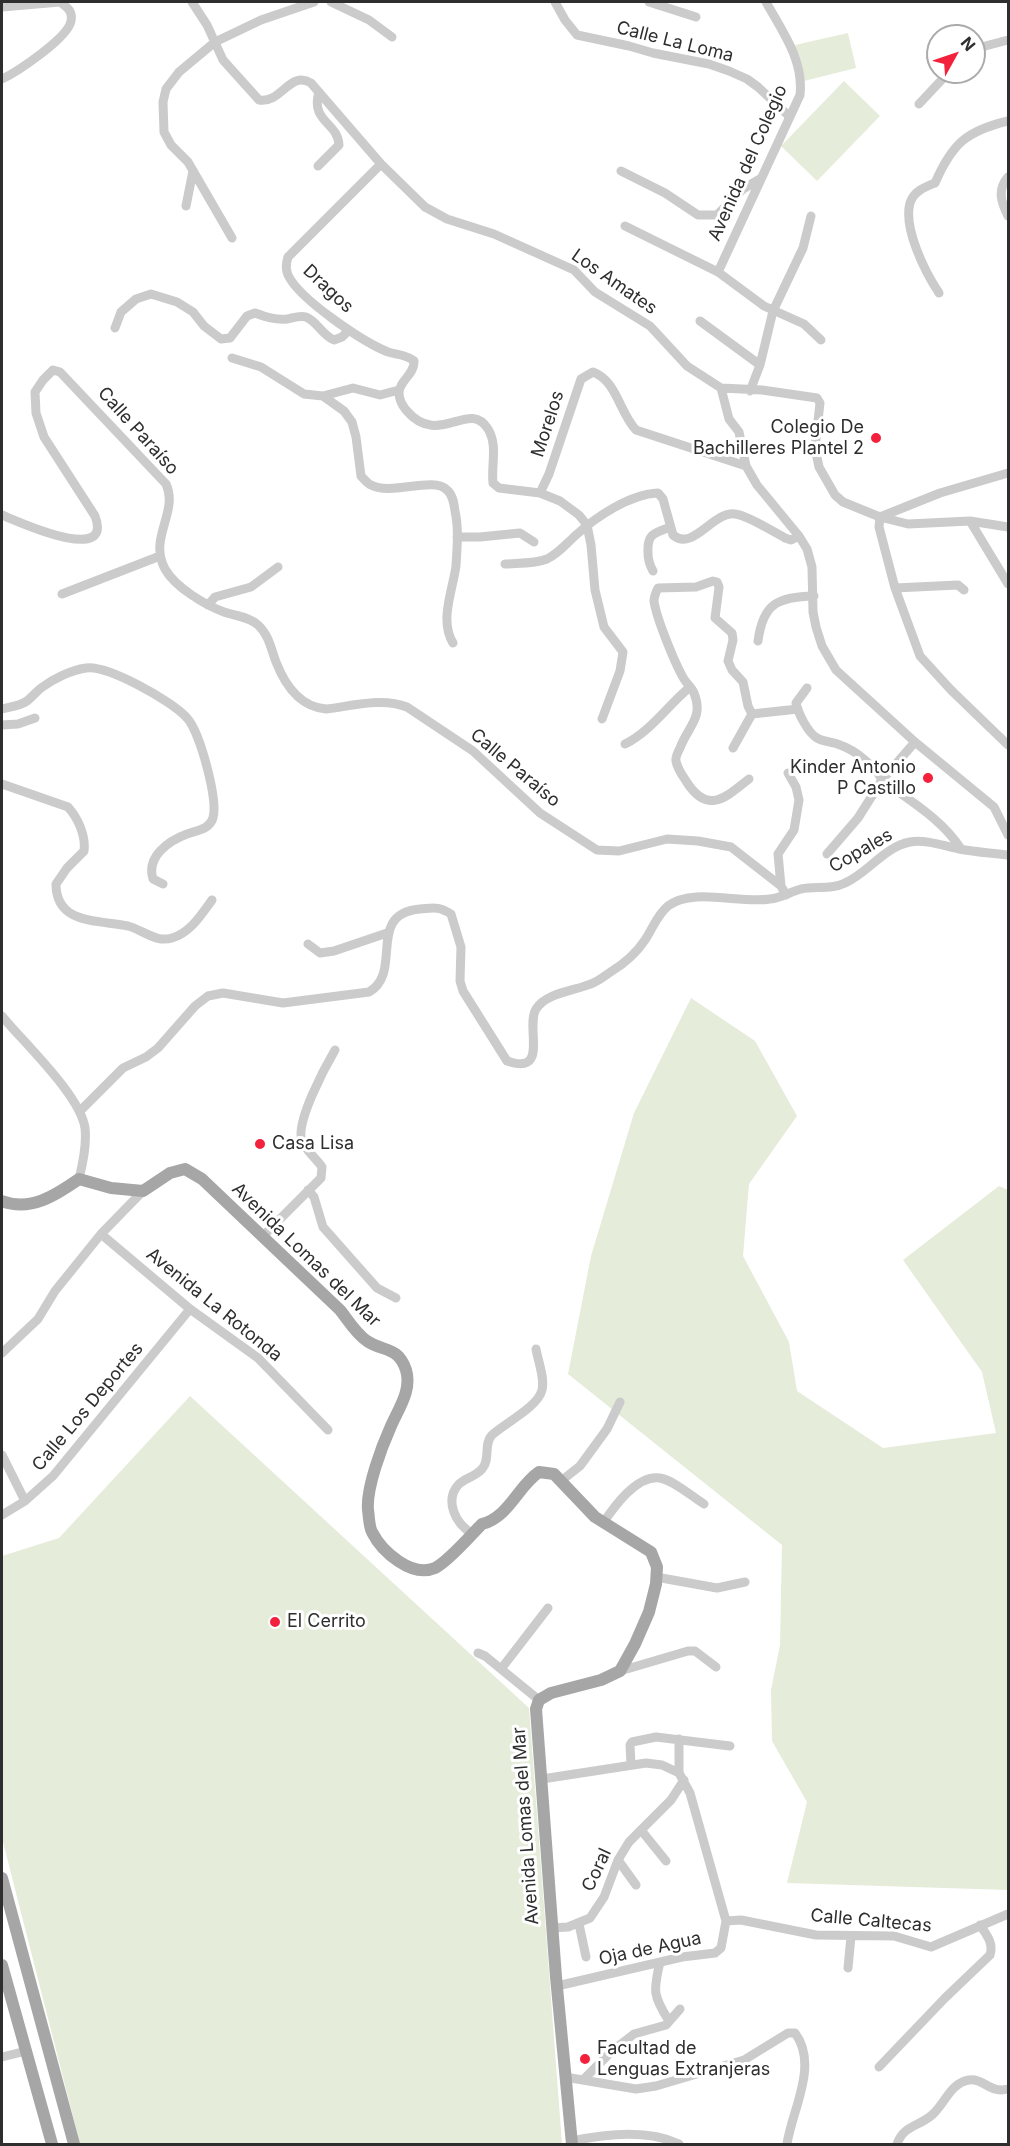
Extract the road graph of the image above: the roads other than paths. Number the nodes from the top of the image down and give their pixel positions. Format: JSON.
{"nodes":[{"id":1,"x":192,"y":2,"type":"edge"},
{"id":2,"x":314,"y":2,"type":"edge"},
{"id":3,"x":331,"y":2,"type":"edge"},
{"id":4,"x":555,"y":2,"type":"edge"},
{"id":5,"x":649,"y":2,"type":"edge"},
{"id":6,"x":766,"y":2,"type":"edge"},
{"id":7,"x":2,"y":7,"type":"edge"},
{"id":8,"x":696,"y":17,"type":"dead end"},
{"id":9,"x":392,"y":37,"type":"dead end"},
{"id":10,"x":1008,"y":40,"type":"edge"},
{"id":11,"x":215,"y":42,"type":"junction"},
{"id":12,"x":986,"y":46,"type":"edge"},
{"id":13,"x":2,"y":79,"type":"edge"},
{"id":14,"x":938,"y":84,"type":"edge"},
{"id":15,"x":319,"y":92,"type":"junction"},
{"id":16,"x":919,"y":104,"type":"dead end"},
{"id":17,"x":790,"y":117,"type":"junction"},
{"id":18,"x":1007,"y":122,"type":"edge"},
{"id":19,"x":381,"y":164,"type":"junction"},
{"id":20,"x":318,"y":166,"type":"dead end"},
{"id":21,"x":193,"y":171,"type":"junction"},
{"id":22,"x":621,"y":171,"type":"dead end"},
{"id":23,"x":1008,"y":177,"type":"edge"},
{"id":24,"x":760,"y":179,"type":"junction"},
{"id":25,"x":186,"y":206,"type":"dead end"},
{"id":26,"x":811,"y":216,"type":"dead end"},
{"id":27,"x":1008,"y":216,"type":"edge"},
{"id":28,"x":625,"y":226,"type":"dead end"},
{"id":29,"x":232,"y":238,"type":"dead end"},
{"id":30,"x":718,"y":272,"type":"junction"},
{"id":31,"x":939,"y":293,"type":"dead end"},
{"id":32,"x":768,"y":308,"type":"junction"},
{"id":33,"x":700,"y":321,"type":"dead end"},
{"id":34,"x":115,"y":328,"type":"dead end"},
{"id":35,"x":348,"y":331,"type":"junction"},
{"id":36,"x":821,"y":340,"type":"dead end"},
{"id":37,"x":232,"y":358,"type":"dead end"},
{"id":38,"x":760,"y":366,"type":"junction"},
{"id":39,"x":721,"y":388,"type":"junction"},
{"id":40,"x":399,"y":390,"type":"junction"},
{"id":41,"x":750,"y":391,"type":"junction"},
{"id":42,"x":323,"y":396,"type":"junction"},
{"id":43,"x":746,"y":466,"type":"junction"},
{"id":44,"x":1008,"y":473,"type":"edge"},
{"id":45,"x":540,"y":493,"type":"junction"},
{"id":46,"x":2,"y":515,"type":"edge"},
{"id":47,"x":880,"y":517,"type":"junction"},
{"id":48,"x":970,"y":521,"type":"junction"},
{"id":49,"x":587,"y":525,"type":"junction"},
{"id":50,"x":670,"y":527,"type":"junction"},
{"id":51,"x":1008,"y":527,"type":"edge"},
{"id":52,"x":799,"y":536,"type":"junction"},
{"id":53,"x":457,"y":537,"type":"junction"},
{"id":54,"x":534,"y":542,"type":"dead end"},
{"id":55,"x":160,"y":556,"type":"junction"},
{"id":56,"x":506,"y":564,"type":"dead end"},
{"id":57,"x":278,"y":567,"type":"dead end"},
{"id":58,"x":653,"y":571,"type":"dead end"},
{"id":59,"x":1008,"y":584,"type":"edge"},
{"id":60,"x":896,"y":588,"type":"junction"},
{"id":61,"x":964,"y":590,"type":"dead end"},
{"id":62,"x":62,"y":594,"type":"dead end"},
{"id":63,"x":814,"y":596,"type":"junction"},
{"id":64,"x":208,"y":605,"type":"junction"},
{"id":65,"x":759,"y":641,"type":"dead end"},
{"id":66,"x":453,"y":643,"type":"dead end"},
{"id":67,"x":690,"y":687,"type":"junction"},
{"id":68,"x":807,"y":688,"type":"dead end"},
{"id":69,"x":797,"y":708,"type":"junction"},
{"id":70,"x":2,"y":709,"type":"edge"},
{"id":71,"x":752,"y":714,"type":"junction"},
{"id":72,"x":35,"y":718,"type":"dead end"},
{"id":73,"x":602,"y":718,"type":"dead end"},
{"id":74,"x":2,"y":725,"type":"edge"},
{"id":75,"x":915,"y":742,"type":"junction"},
{"id":76,"x":625,"y":744,"type":"dead end"},
{"id":77,"x":1008,"y":745,"type":"edge"},
{"id":78,"x":733,"y":747,"type":"dead end"},
{"id":79,"x":788,"y":773,"type":"dead end"},
{"id":80,"x":749,"y":779,"type":"dead end"},
{"id":81,"x":882,"y":780,"type":"junction"},
{"id":82,"x":2,"y":784,"type":"edge"},
{"id":83,"x":1008,"y":835,"type":"edge"},
{"id":84,"x":961,"y":849,"type":"junction"},
{"id":85,"x":827,"y":854,"type":"dead end"},
{"id":86,"x":1008,"y":855,"type":"edge"},
{"id":87,"x":163,"y":884,"type":"dead end"},
{"id":88,"x":781,"y":886,"type":"junction"},
{"id":89,"x":786,"y":895,"type":"junction"},
{"id":90,"x":212,"y":900,"type":"dead end"},
{"id":91,"x":387,"y":933,"type":"junction"},
{"id":92,"x":308,"y":944,"type":"dead end"},
{"id":93,"x":2,"y":1017,"type":"edge"},
{"id":94,"x":334,"y":1050,"type":"dead end"},
{"id":95,"x":80,"y":1111,"type":"junction"},
{"id":96,"x":79,"y":1179,"type":"junction"},
{"id":97,"x":308,"y":1190,"type":"junction"},
{"id":98,"x":143,"y":1191,"type":"junction"},
{"id":99,"x":2,"y":1202,"type":"edge"},
{"id":100,"x":101,"y":1234,"type":"junction"},
{"id":101,"x":263,"y":1236,"type":"junction"},
{"id":102,"x":396,"y":1298,"type":"dead end"},
{"id":103,"x":190,"y":1309,"type":"junction"},
{"id":104,"x":536,"y":1349,"type":"dead end"},
{"id":105,"x":2,"y":1353,"type":"edge"},
{"id":106,"x":620,"y":1402,"type":"dead end"},
{"id":107,"x":328,"y":1430,"type":"dead end"},
{"id":108,"x":2,"y":1455,"type":"edge"},
{"id":109,"x":561,"y":1480,"type":"junction"},
{"id":110,"x":26,"y":1501,"type":"junction"},
{"id":111,"x":704,"y":1504,"type":"dead end"},
{"id":112,"x":2,"y":1515,"type":"edge"},
{"id":113,"x":603,"y":1523,"type":"junction"},
{"id":114,"x":472,"y":1534,"type":"junction"},
{"id":115,"x":656,"y":1577,"type":"junction"},
{"id":116,"x":745,"y":1582,"type":"dead end"},
{"id":117,"x":548,"y":1608,"type":"dead end"},
{"id":118,"x":478,"y":1653,"type":"dead end"},
{"id":119,"x":716,"y":1667,"type":"dead end"},
{"id":120,"x":501,"y":1669,"type":"junction"},
{"id":121,"x":620,"y":1671,"type":"junction"},
{"id":122,"x":539,"y":1700,"type":"junction"},
{"id":123,"x":679,"y":1739,"type":"junction"},
{"id":124,"x":730,"y":1746,"type":"dead end"},
{"id":125,"x":631,"y":1766,"type":"junction"},
{"id":126,"x":681,"y":1777,"type":"junction"},
{"id":127,"x":542,"y":1779,"type":"junction"},
{"id":128,"x":641,"y":1830,"type":"junction"},
{"id":129,"x":618,"y":1860,"type":"junction"},
{"id":130,"x":666,"y":1861,"type":"dead end"},
{"id":131,"x":2,"y":1878,"type":"edge"},
{"id":132,"x":636,"y":1885,"type":"dead end"},
{"id":133,"x":1008,"y":1914,"type":"edge"},
{"id":134,"x":726,"y":1921,"type":"junction"},
{"id":135,"x":579,"y":1924,"type":"junction"},
{"id":136,"x":980,"y":1925,"type":"junction"},
{"id":137,"x":552,"y":1928,"type":"junction"},
{"id":138,"x":850,"y":1936,"type":"junction"},
{"id":139,"x":586,"y":1957,"type":"dead end"},
{"id":140,"x":660,"y":1962,"type":"junction"},
{"id":141,"x":2,"y":1965,"type":"edge"},
{"id":142,"x":848,"y":1968,"type":"dead end"},
{"id":143,"x":557,"y":1986,"type":"junction"},
{"id":144,"x":680,"y":2009,"type":"dead end"},
{"id":145,"x":669,"y":2021,"type":"junction"},
{"id":146,"x":26,"y":2051,"type":"junction"},
{"id":147,"x":2,"y":2057,"type":"edge"},
{"id":148,"x":879,"y":2067,"type":"dead end"},
{"id":149,"x":565,"y":2078,"type":"junction"},
{"id":150,"x":583,"y":2080,"type":"junction"},
{"id":151,"x":1008,"y":2089,"type":"edge"},
{"id":152,"x":572,"y":2143,"type":"edge"},
{"id":153,"x":52,"y":2145,"type":"edge"},
{"id":154,"x":74,"y":2145,"type":"edge"},
{"id":155,"x":679,"y":2145,"type":"edge"},
{"id":156,"x":787,"y":2145,"type":"edge"},
{"id":157,"x":897,"y":2145,"type":"edge"}],
"edges":[{"from":1,"to":11,"type":"street"},
{"from":2,"to":11,"type":"street"},
{"from":3,"to":9,"type":"street"},
{"from":4,"to":17,"type":"street","name":"Calle La Loma"},
{"from":5,"to":8,"type":"street"},
{"from":6,"to":17,"type":"street","name":"Avenida del Colegio"},
{"from":7,"to":13,"type":"street"},
{"from":10,"to":12,"type":"street"},
{"from":11,"to":15,"type":"street","name":"Los Amates"},
{"from":11,"to":21,"type":"street"},
{"from":14,"to":16,"type":"street"},
{"from":15,"to":19,"type":"street","name":"Los Amates"},
{"from":15,"to":20,"type":"street"},
{"from":17,"to":24,"type":"street","name":"Avenida del Colegio"},
{"from":18,"to":31,"type":"street"},
{"from":19,"to":35,"type":"street","name":"Dragos"},
{"from":19,"to":39,"type":"street","name":"Los Amates"},
{"from":21,"to":25,"type":"street"},
{"from":21,"to":29,"type":"street"},
{"from":22,"to":24,"type":"street"},
{"from":23,"to":27,"type":"street"},
{"from":24,"to":30,"type":"street","name":"Avenida del Colegio"},
{"from":26,"to":32,"type":"street"},
{"from":28,"to":30,"type":"street"},
{"from":30,"to":32,"type":"street"},
{"from":32,"to":36,"type":"street"},
{"from":32,"to":38,"type":"street"},
{"from":33,"to":38,"type":"street"},
{"from":34,"to":35,"type":"street"},
{"from":35,"to":40,"type":"street","name":"Dragos"},
{"from":37,"to":42,"type":"street"},
{"from":38,"to":41,"type":"street"},
{"from":39,"to":41,"type":"street","name":"Los Amates"},
{"from":39,"to":43,"type":"street"},
{"from":40,"to":42,"type":"street"},
{"from":40,"to":45,"type":"street"},
{"from":41,"to":47,"type":"street","name":"Los Amates"},
{"from":42,"to":53,"type":"street"},
{"from":43,"to":45,"type":"street","name":"Morelos"},
{"from":43,"to":52,"type":"street"},
{"from":44,"to":47,"type":"street"},
{"from":45,"to":49,"type":"street"},
{"from":46,"to":55,"type":"street","name":"Calle Paraíso"},
{"from":47,"to":48,"type":"street"},
{"from":47,"to":60,"type":"street"},
{"from":48,"to":51,"type":"street"},
{"from":48,"to":59,"type":"street"},
{"from":49,"to":50,"type":"street"},
{"from":49,"to":56,"type":"street"},
{"from":49,"to":73,"type":"street"},
{"from":50,"to":52,"type":"street"},
{"from":50,"to":58,"type":"street"},
{"from":52,"to":63,"type":"street"},
{"from":53,"to":54,"type":"street"},
{"from":53,"to":66,"type":"street"},
{"from":55,"to":62,"type":"street"},
{"from":55,"to":64,"type":"street","name":"Calle Paraíso"},
{"from":57,"to":64,"type":"street"},
{"from":60,"to":61,"type":"street"},
{"from":60,"to":77,"type":"street"},
{"from":63,"to":65,"type":"street"},
{"from":63,"to":75,"type":"street"},
{"from":64,"to":88,"type":"street","name":"Calle Paraíso"},
{"from":67,"to":71,"type":"street"},
{"from":67,"to":76,"type":"street"},
{"from":67,"to":80,"type":"street"},
{"from":68,"to":69,"type":"street"},
{"from":69,"to":71,"type":"street"},
{"from":69,"to":81,"type":"street"},
{"from":70,"to":87,"type":"street"},
{"from":71,"to":78,"type":"street"},
{"from":72,"to":74,"type":"street"},
{"from":75,"to":81,"type":"street"},
{"from":75,"to":83,"type":"street"},
{"from":79,"to":88,"type":"street"},
{"from":81,"to":84,"type":"street"},
{"from":81,"to":85,"type":"street"},
{"from":82,"to":90,"type":"street"},
{"from":84,"to":86,"type":"street","name":"Copales"},
{"from":84,"to":89,"type":"street","name":"Copales"},
{"from":88,"to":89,"type":"street"},
{"from":89,"to":91,"type":"street","name":"Copales"},
{"from":91,"to":92,"type":"street"},
{"from":91,"to":95,"type":"street"},
{"from":93,"to":95,"type":"street"},
{"from":94,"to":97,"type":"street"},
{"from":95,"to":96,"type":"street"},
{"from":96,"to":98,"type":"main road"},
{"from":96,"to":99,"type":"main road"},
{"from":97,"to":101,"type":"street"},
{"from":97,"to":102,"type":"street"},
{"from":98,"to":100,"type":"street"},
{"from":98,"to":101,"type":"main road","name":"Avenida Lomas del Mar"},
{"from":100,"to":103,"type":"street","name":"Avenida La Rotonda"},
{"from":100,"to":105,"type":"street"},
{"from":101,"to":114,"type":"main road","name":"Avenida Lomas del Mar"},
{"from":103,"to":107,"type":"street","name":"Avenida La Rotonda"},
{"from":103,"to":110,"type":"street","name":"Calle Los Deportes"},
{"from":104,"to":114,"type":"street"},
{"from":106,"to":109,"type":"street"},
{"from":108,"to":110,"type":"street"},
{"from":109,"to":113,"type":"main road"},
{"from":109,"to":114,"type":"main road","name":"Avenida Lomas del Mar"},
{"from":110,"to":112,"type":"street","name":"Calle Los Deportes"},
{"from":111,"to":113,"type":"street"},
{"from":113,"to":115,"type":"main road"},
{"from":115,"to":116,"type":"street"},
{"from":115,"to":121,"type":"main road"},
{"from":117,"to":120,"type":"street"},
{"from":118,"to":120,"type":"street"},
{"from":119,"to":121,"type":"street"},
{"from":120,"to":122,"type":"street"},
{"from":121,"to":122,"type":"main road"},
{"from":122,"to":127,"type":"main road","name":"Avenida Lomas del Mar"},
{"from":123,"to":124,"type":"street"},
{"from":123,"to":125,"type":"street"},
{"from":123,"to":126,"type":"street"},
{"from":125,"to":126,"type":"street"},
{"from":125,"to":127,"type":"street"},
{"from":126,"to":128,"type":"street","name":"Coral"},
{"from":126,"to":134,"type":"street"},
{"from":127,"to":137,"type":"main road","name":"Avenida Lomas del Mar"},
{"from":128,"to":129,"type":"street","name":"Coral"},
{"from":128,"to":130,"type":"street"},
{"from":129,"to":132,"type":"street"},
{"from":129,"to":135,"type":"street","name":"Coral"},
{"from":131,"to":154,"type":"main road"},
{"from":133,"to":136,"type":"street","name":"Calle Caltecas"},
{"from":134,"to":138,"type":"street","name":"Calle Caltecas"},
{"from":134,"to":140,"type":"street","name":"Oja de Agua"},
{"from":135,"to":137,"type":"street"},
{"from":135,"to":139,"type":"street"},
{"from":136,"to":138,"type":"street","name":"Calle Caltecas"},
{"from":136,"to":148,"type":"street"},
{"from":137,"to":143,"type":"main road","name":"Avenida Lomas del Mar"},
{"from":138,"to":142,"type":"street"},
{"from":140,"to":143,"type":"street","name":"Oja de Agua"},
{"from":140,"to":145,"type":"street"},
{"from":141,"to":146,"type":"main road"},
{"from":143,"to":149,"type":"main road","name":"Avenida Lomas del Mar"},
{"from":144,"to":145,"type":"street"},
{"from":145,"to":150,"type":"street"},
{"from":146,"to":147,"type":"street"},
{"from":146,"to":153,"type":"main road"},
{"from":149,"to":150,"type":"street"},
{"from":149,"to":152,"type":"main road","name":"Avenida Lomas del Mar"},
{"from":150,"to":156,"type":"street"},
{"from":151,"to":157,"type":"street"},
{"from":152,"to":155,"type":"street"}]}
